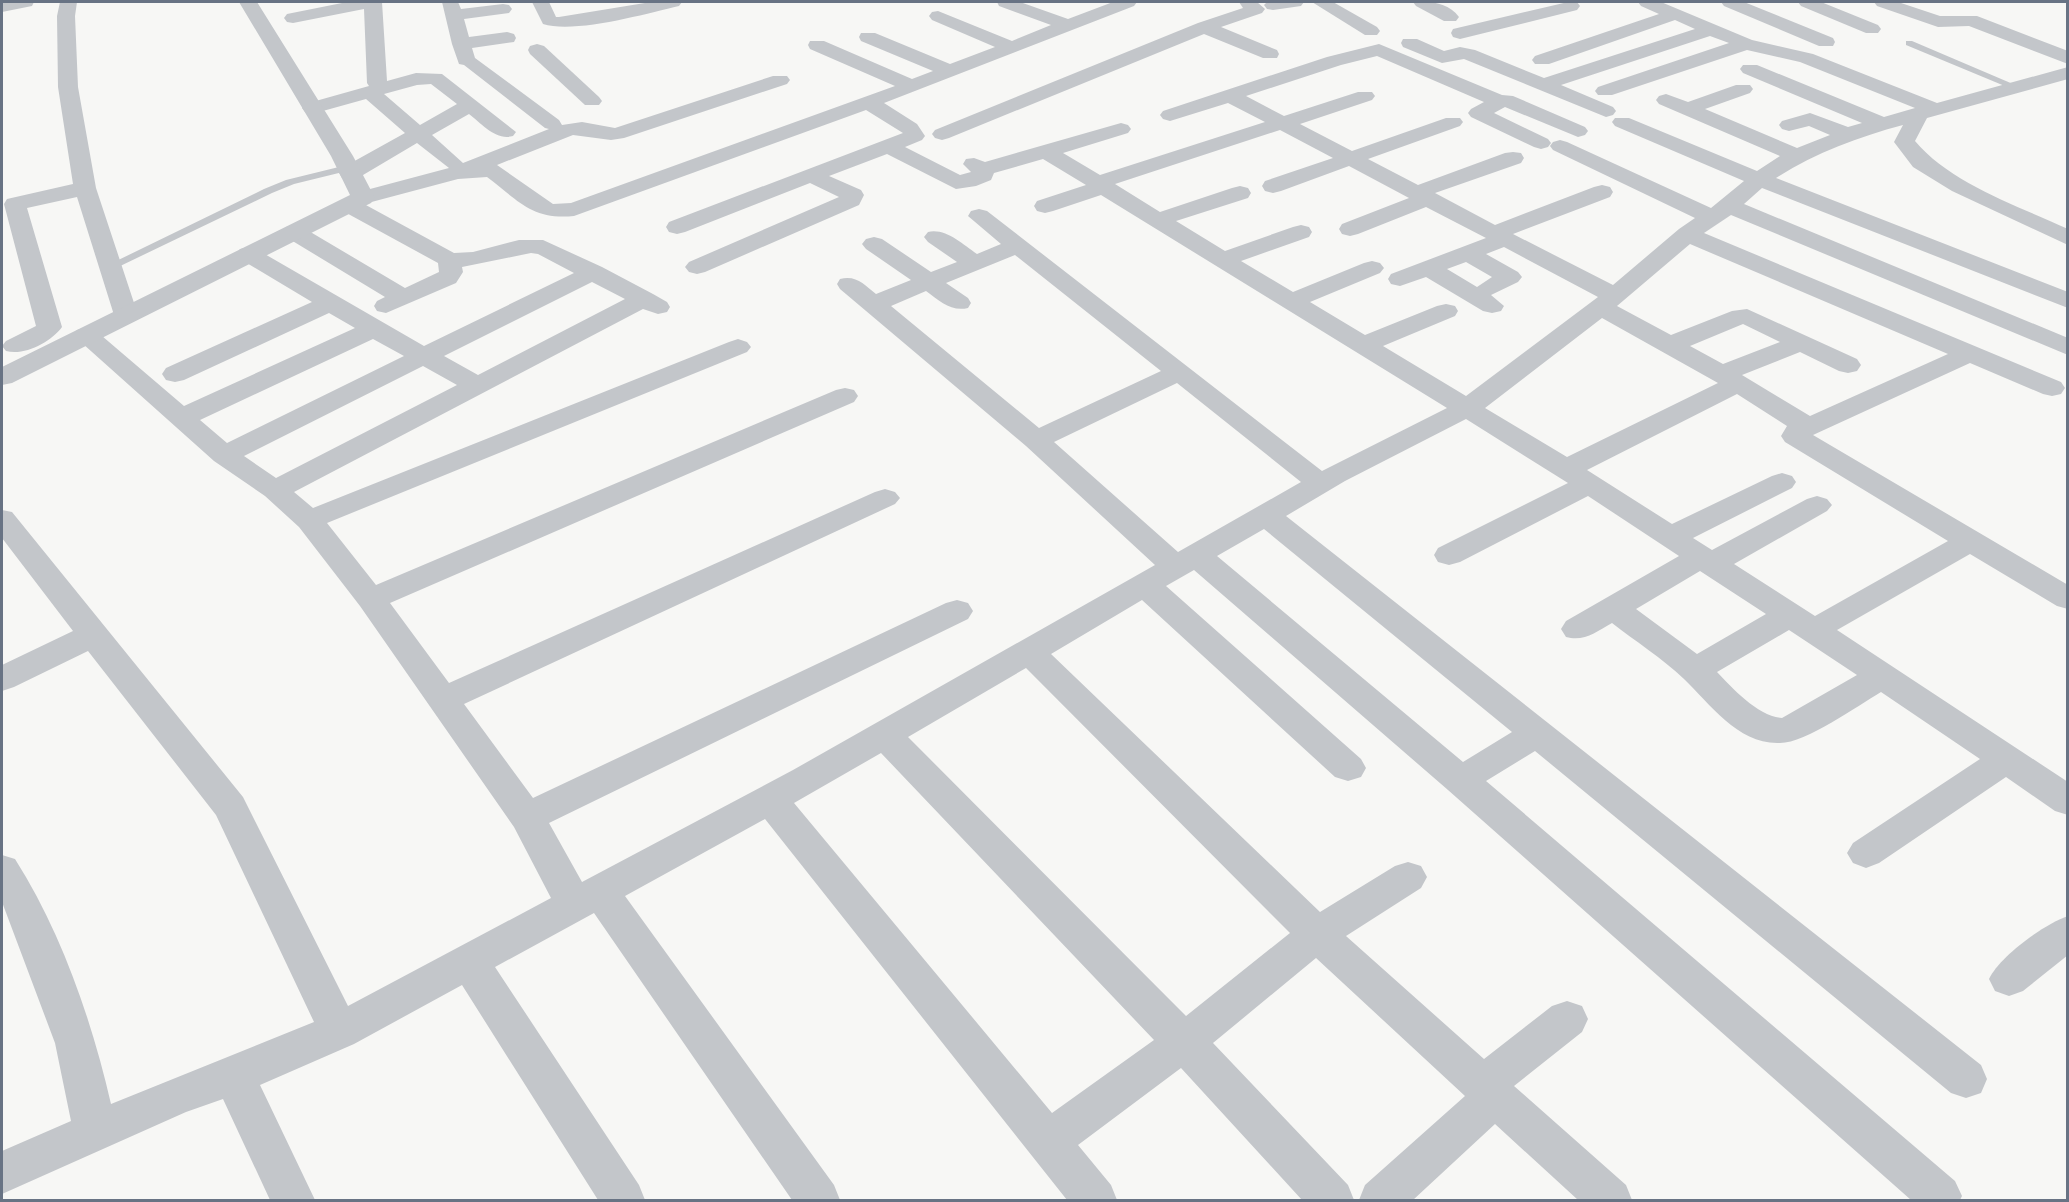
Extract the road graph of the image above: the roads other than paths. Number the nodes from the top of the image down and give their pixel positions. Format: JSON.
{"nodes":[{"id":1,"x":26,"y":2,"type":"edge"},
{"id":2,"x":68,"y":2,"type":"edge"},
{"id":3,"x":248,"y":2,"type":"edge"},
{"id":4,"x":372,"y":2,"type":"edge"},
{"id":5,"x":593,"y":2,"type":"edge"},
{"id":6,"x":673,"y":2,"type":"edge"},
{"id":7,"x":1008,"y":2,"type":"edge"},
{"id":8,"x":1128,"y":2,"type":"edge"},
{"id":9,"x":1247,"y":2,"type":"edge"},
{"id":10,"x":1295,"y":2,"type":"edge"},
{"id":11,"x":1322,"y":2,"type":"edge"},
{"id":12,"x":1422,"y":2,"type":"edge"},
{"id":13,"x":1518,"y":2,"type":"edge"},
{"id":14,"x":1647,"y":2,"type":"edge"},
{"id":15,"x":1730,"y":2,"type":"edge"},
{"id":16,"x":1807,"y":2,"type":"edge"},
{"id":17,"x":1883,"y":2,"type":"edge"},
{"id":18,"x":543,"y":5,"type":"edge"},
{"id":19,"x":2,"y":6,"type":"edge"},
{"id":20,"x":1273,"y":6,"type":"dead end"},
{"id":21,"x":1571,"y":6,"type":"dead end"},
{"id":22,"x":451,"y":8,"type":"edge"},
{"id":23,"x":503,"y":9,"type":"dead end"},
{"id":24,"x":1541,"y":13,"type":"junction"},
{"id":25,"x":1675,"y":14,"type":"junction"},
{"id":26,"x":938,"y":16,"type":"dead end"},
{"id":27,"x":1450,"y":17,"type":"dead end"},
{"id":28,"x":293,"y":18,"type":"dead end"},
{"id":29,"x":1067,"y":25,"type":"junction"},
{"id":30,"x":1204,"y":27,"type":"junction"},
{"id":31,"x":1712,"y":29,"type":"junction"},
{"id":32,"x":1872,"y":29,"type":"dead end"},
{"id":33,"x":1371,"y":31,"type":"dead end"},
{"id":34,"x":1460,"y":33,"type":"dead end"},
{"id":35,"x":868,"y":37,"type":"dead end"},
{"id":36,"x":507,"y":38,"type":"dead end"},
{"id":37,"x":1407,"y":42,"type":"dead end"},
{"id":38,"x":1826,"y":42,"type":"dead end"},
{"id":39,"x":1909,"y":43,"type":"dead end"},
{"id":40,"x":1746,"y":44,"type":"junction"},
{"id":41,"x":817,"y":45,"type":"dead end"},
{"id":42,"x":887,"y":45,"type":"junction"},
{"id":43,"x":1011,"y":47,"type":"junction"},
{"id":44,"x":537,"y":50,"type":"dead end"},
{"id":45,"x":1270,"y":54,"type":"dead end"},
{"id":46,"x":466,"y":56,"type":"junction"},
{"id":47,"x":2067,"y":58,"type":"edge"},
{"id":48,"x":850,"y":59,"type":"junction"},
{"id":49,"x":1542,"y":60,"type":"dead end"},
{"id":50,"x":556,"y":69,"type":"junction"},
{"id":51,"x":1750,"y":69,"type":"dead end"},
{"id":52,"x":950,"y":71,"type":"junction"},
{"id":53,"x":2067,"y":73,"type":"edge"},
{"id":54,"x":780,"y":80,"type":"dead end"},
{"id":55,"x":1543,"y":85,"type":"junction"},
{"id":56,"x":373,"y":87,"type":"junction"},
{"id":57,"x":912,"y":87,"type":"junction"},
{"id":58,"x":2015,"y":87,"type":"junction"},
{"id":59,"x":1743,"y":90,"type":"dead end"},
{"id":60,"x":1605,"y":91,"type":"dead end"},
{"id":61,"x":511,"y":95,"type":"junction"},
{"id":62,"x":1230,"y":96,"type":"junction"},
{"id":63,"x":1365,"y":96,"type":"dead end"},
{"id":64,"x":1666,"y":100,"type":"dead end"},
{"id":65,"x":1504,"y":101,"type":"junction"},
{"id":66,"x":868,"y":102,"type":"junction"},
{"id":67,"x":471,"y":106,"type":"junction"},
{"id":68,"x":312,"y":108,"type":"junction"},
{"id":69,"x":1688,"y":109,"type":"junction"},
{"id":70,"x":1927,"y":111,"type":"junction"},
{"id":71,"x":1170,"y":115,"type":"dead end"},
{"id":72,"x":1453,"y":122,"type":"dead end"},
{"id":73,"x":1281,"y":123,"type":"junction"},
{"id":74,"x":552,"y":124,"type":"dead end"},
{"id":75,"x":1882,"y":124,"type":"junction"},
{"id":76,"x":1789,"y":125,"type":"dead end"},
{"id":77,"x":1121,"y":129,"type":"dead end"},
{"id":78,"x":1578,"y":131,"type":"dead end"},
{"id":79,"x":506,"y":132,"type":"dead end"},
{"id":80,"x":419,"y":134,"type":"junction"},
{"id":81,"x":942,"y":134,"type":"dead end"},
{"id":82,"x":1848,"y":135,"type":"junction"},
{"id":83,"x":888,"y":146,"type":"junction"},
{"id":84,"x":1046,"y":152,"type":"junction"},
{"id":85,"x":1797,"y":156,"type":"junction"},
{"id":86,"x":1348,"y":158,"type":"junction"},
{"id":87,"x":1513,"y":158,"type":"dead end"},
{"id":88,"x":455,"y":168,"type":"junction"},
{"id":89,"x":349,"y":171,"type":"junction"},
{"id":90,"x":811,"y":175,"type":"junction"},
{"id":91,"x":1759,"y":179,"type":"junction"},
{"id":92,"x":1100,"y":185,"type":"junction"},
{"id":93,"x":1273,"y":186,"type":"dead end"},
{"id":94,"x":85,"y":188,"type":"junction"},
{"id":95,"x":1602,"y":192,"type":"dead end"},
{"id":96,"x":1240,"y":193,"type":"dead end"},
{"id":97,"x":1420,"y":196,"type":"junction"},
{"id":98,"x":356,"y":202,"type":"junction"},
{"id":99,"x":1045,"y":206,"type":"dead end"},
{"id":100,"x":979,"y":216,"type":"dead end"},
{"id":101,"x":1709,"y":219,"type":"junction"},
{"id":102,"x":1158,"y":220,"type":"junction"},
{"id":103,"x":676,"y":227,"type":"dead end"},
{"id":104,"x":1350,"y":229,"type":"dead end"},
{"id":105,"x":294,"y":232,"type":"junction"},
{"id":106,"x":1301,"y":232,"type":"dead end"},
{"id":107,"x":1499,"y":236,"type":"junction"},
{"id":108,"x":936,"y":237,"type":"dead end"},
{"id":109,"x":2067,"y":237,"type":"edge"},
{"id":110,"x":874,"y":244,"type":"dead end"},
{"id":111,"x":1017,"y":246,"type":"junction"},
{"id":112,"x":1467,"y":253,"type":"junction"},
{"id":113,"x":248,"y":254,"type":"junction"},
{"id":114,"x":1223,"y":259,"type":"junction"},
{"id":115,"x":449,"y":260,"type":"junction"},
{"id":116,"x":975,"y":263,"type":"junction"},
{"id":117,"x":110,"y":267,"type":"junction"},
{"id":118,"x":698,"y":267,"type":"dead end"},
{"id":119,"x":1372,"y":268,"type":"dead end"},
{"id":120,"x":1428,"y":268,"type":"junction"},
{"id":121,"x":594,"y":272,"type":"junction"},
{"id":122,"x":1400,"y":279,"type":"dead end"},
{"id":123,"x":929,"y":281,"type":"junction"},
{"id":124,"x":849,"y":284,"type":"dead end"},
{"id":125,"x":404,"y":298,"type":"junction"},
{"id":126,"x":1291,"y":301,"type":"junction"},
{"id":127,"x":1607,"y":301,"type":"junction"},
{"id":128,"x":2067,"y":301,"type":"edge"},
{"id":129,"x":330,"y":303,"type":"junction"},
{"id":130,"x":959,"y":303,"type":"dead end"},
{"id":131,"x":874,"y":304,"type":"junction"},
{"id":132,"x":1446,"y":311,"type":"dead end"},
{"id":133,"x":126,"y":315,"type":"junction"},
{"id":134,"x":366,"y":324,"type":"junction"},
{"id":135,"x":86,"y":335,"type":"junction"},
{"id":136,"x":1802,"y":342,"type":"junction"},
{"id":137,"x":1364,"y":345,"type":"junction"},
{"id":138,"x":1670,"y":345,"type":"junction"},
{"id":139,"x":15,"y":346,"type":"dead end"},
{"id":140,"x":738,"y":347,"type":"dead end"},
{"id":141,"x":2067,"y":347,"type":"edge"},
{"id":142,"x":1971,"y":353,"type":"junction"},
{"id":143,"x":424,"y":355,"type":"junction"},
{"id":144,"x":1848,"y":365,"type":"dead end"},
{"id":145,"x":1179,"y":372,"type":"junction"},
{"id":146,"x":175,"y":374,"type":"dead end"},
{"id":147,"x":2,"y":377,"type":"edge"},
{"id":148,"x":1729,"y":379,"type":"junction"},
{"id":149,"x":477,"y":385,"type":"junction"},
{"id":150,"x":2052,"y":388,"type":"dead end"},
{"id":151,"x":845,"y":396,"type":"dead end"},
{"id":152,"x":1467,"y":408,"type":"junction"},
{"id":153,"x":181,"y":418,"type":"junction"},
{"id":154,"x":1808,"y":427,"type":"junction"},
{"id":155,"x":1036,"y":440,"type":"junction"},
{"id":156,"x":224,"y":455,"type":"junction"},
{"id":157,"x":1566,"y":469,"type":"junction"},
{"id":158,"x":1782,"y":482,"type":"dead end"},
{"id":159,"x":1321,"y":484,"type":"junction"},
{"id":160,"x":1590,"y":484,"type":"junction"},
{"id":161,"x":275,"y":490,"type":"junction"},
{"id":162,"x":885,"y":498,"type":"dead end"},
{"id":163,"x":1817,"y":505,"type":"dead end"},
{"id":164,"x":1266,"y":515,"type":"junction"},
{"id":165,"x":2,"y":519,"type":"edge"},
{"id":166,"x":309,"y":520,"type":"junction"},
{"id":167,"x":1670,"y":537,"type":"junction"},
{"id":168,"x":1972,"y":540,"type":"junction"},
{"id":169,"x":1449,"y":555,"type":"dead end"},
{"id":170,"x":1186,"y":561,"type":"junction"},
{"id":171,"x":1706,"y":561,"type":"junction"},
{"id":172,"x":1146,"y":585,"type":"junction"},
{"id":173,"x":371,"y":599,"type":"junction"},
{"id":174,"x":2067,"y":599,"type":"edge"},
{"id":175,"x":1614,"y":608,"type":"junction"},
{"id":176,"x":957,"y":611,"type":"dead end"},
{"id":177,"x":1790,"y":615,"type":"junction"},
{"id":178,"x":1828,"y":622,"type":"dead end"},
{"id":179,"x":1577,"y":629,"type":"dead end"},
{"id":180,"x":93,"y":635,"type":"junction"},
{"id":181,"x":1029,"y":652,"type":"junction"},
{"id":182,"x":1695,"y":670,"type":"junction"},
{"id":183,"x":1882,"y":676,"type":"junction"},
{"id":184,"x":2,"y":679,"type":"edge"},
{"id":185,"x":444,"y":699,"type":"junction"},
{"id":186,"x":1537,"y":733,"type":"junction"},
{"id":187,"x":884,"y":735,"type":"junction"},
{"id":188,"x":2007,"y":759,"type":"junction"},
{"id":189,"x":1348,"y":768,"type":"dead end"},
{"id":190,"x":1461,"y":780,"type":"junction"},
{"id":191,"x":771,"y":799,"type":"junction"},
{"id":192,"x":2067,"y":801,"type":"edge"},
{"id":193,"x":526,"y":817,"type":"junction"},
{"id":194,"x":1866,"y":853,"type":"dead end"},
{"id":195,"x":2,"y":870,"type":"edge"},
{"id":196,"x":1408,"y":877,"type":"dead end"},
{"id":197,"x":587,"y":898,"type":"junction"},
{"id":198,"x":2067,"y":932,"type":"edge"},
{"id":199,"x":1317,"y":934,"type":"junction"},
{"id":200,"x":469,"y":961,"type":"junction"},
{"id":201,"x":2009,"y":979,"type":"dead end"},
{"id":202,"x":1567,"y":1020,"type":"dead end"},
{"id":203,"x":339,"y":1031,"type":"junction"},
{"id":204,"x":1184,"y":1042,"type":"junction"},
{"id":205,"x":234,"y":1076,"type":"junction"},
{"id":206,"x":1966,"y":1079,"type":"dead end"},
{"id":207,"x":1489,"y":1090,"type":"junction"},
{"id":208,"x":95,"y":1131,"type":"junction"},
{"id":209,"x":1048,"y":1141,"type":"junction"},
{"id":210,"x":2,"y":1173,"type":"edge"},
{"id":211,"x":1939,"y":1196,"type":"dead end"},
{"id":212,"x":292,"y":1200,"type":"edge"},
{"id":213,"x":623,"y":1200,"type":"edge"},
{"id":214,"x":818,"y":1200,"type":"edge"},
{"id":215,"x":1095,"y":1200,"type":"edge"},
{"id":216,"x":1332,"y":1200,"type":"edge"},
{"id":217,"x":1381,"y":1200,"type":"edge"},
{"id":218,"x":1610,"y":1200,"type":"edge"}],
"edges":[{"from":1,"to":19,"type":"street"},
{"from":2,"to":94,"type":"street"},
{"from":3,"to":68,"type":"street"},
{"from":4,"to":28,"type":"street"},
{"from":4,"to":56,"type":"street"},
{"from":5,"to":18,"type":"street"},
{"from":6,"to":18,"type":"street"},
{"from":7,"to":29,"type":"street"},
{"from":8,"to":29,"type":"street"},
{"from":9,"to":30,"type":"street"},
{"from":10,"to":20,"type":"street"},
{"from":11,"to":33,"type":"street"},
{"from":12,"to":27,"type":"street"},
{"from":13,"to":24,"type":"street"},
{"from":14,"to":25,"type":"street"},
{"from":15,"to":38,"type":"street"},
{"from":16,"to":32,"type":"street"},
{"from":17,"to":47,"type":"street"},
{"from":21,"to":24,"type":"street"},
{"from":22,"to":23,"type":"street"},
{"from":22,"to":46,"type":"street"},
{"from":24,"to":34,"type":"street"},
{"from":25,"to":31,"type":"street"},
{"from":25,"to":49,"type":"street"},
{"from":26,"to":43,"type":"street"},
{"from":29,"to":43,"type":"street"},
{"from":30,"to":45,"type":"street"},
{"from":30,"to":81,"type":"street"},
{"from":31,"to":40,"type":"street"},
{"from":31,"to":55,"type":"street"},
{"from":35,"to":42,"type":"street"},
{"from":36,"to":46,"type":"street"},
{"from":37,"to":55,"type":"street"},
{"from":39,"to":58,"type":"lane"},
{"from":40,"to":60,"type":"street"},
{"from":40,"to":70,"type":"street"},
{"from":41,"to":48,"type":"street"},
{"from":42,"to":48,"type":"street"},
{"from":42,"to":52,"type":"street"},
{"from":43,"to":52,"type":"street"},
{"from":44,"to":50,"type":"street"},
{"from":46,"to":61,"type":"street"},
{"from":48,"to":57,"type":"street"},
{"from":50,"to":61,"type":"street"},
{"from":50,"to":61,"type":"street"},
{"from":51,"to":75,"type":"street"},
{"from":52,"to":57,"type":"street"},
{"from":53,"to":58,"type":"street"},
{"from":54,"to":88,"type":"street"},
{"from":55,"to":65,"type":"street"},
{"from":55,"to":91,"type":"street"},
{"from":56,"to":67,"type":"street"},
{"from":56,"to":68,"type":"street"},
{"from":56,"to":80,"type":"street"},
{"from":57,"to":66,"type":"street"},
{"from":58,"to":70,"type":"street"},
{"from":59,"to":69,"type":"street"},
{"from":61,"to":67,"type":"street"},
{"from":61,"to":74,"type":"street"},
{"from":62,"to":65,"type":"street"},
{"from":62,"to":71,"type":"street"},
{"from":62,"to":73,"type":"street"},
{"from":63,"to":73,"type":"street"},
{"from":64,"to":69,"type":"street"},
{"from":65,"to":78,"type":"street"},
{"from":65,"to":101,"type":"street"},
{"from":66,"to":83,"type":"street"},
{"from":66,"to":88,"type":"street"},
{"from":67,"to":79,"type":"street"},
{"from":67,"to":80,"type":"street"},
{"from":68,"to":89,"type":"street"},
{"from":69,"to":85,"type":"street"},
{"from":70,"to":75,"type":"street"},
{"from":70,"to":109,"type":"street"},
{"from":72,"to":86,"type":"street"},
{"from":73,"to":86,"type":"street"},
{"from":73,"to":92,"type":"street"},
{"from":75,"to":82,"type":"street"},
{"from":76,"to":82,"type":"street"},
{"from":77,"to":84,"type":"street"},
{"from":80,"to":88,"type":"street"},
{"from":80,"to":89,"type":"street"},
{"from":82,"to":85,"type":"street"},
{"from":83,"to":84,"type":"street"},
{"from":83,"to":90,"type":"street"},
{"from":84,"to":92,"type":"street"},
{"from":85,"to":91,"type":"street"},
{"from":86,"to":93,"type":"street"},
{"from":86,"to":97,"type":"street"},
{"from":87,"to":97,"type":"street"},
{"from":88,"to":98,"type":"street"},
{"from":89,"to":98,"type":"street"},
{"from":89,"to":117,"type":"lane"},
{"from":90,"to":103,"type":"street"},
{"from":90,"to":118,"type":"street"},
{"from":91,"to":101,"type":"street"},
{"from":91,"to":128,"type":"street"},
{"from":92,"to":99,"type":"street"},
{"from":92,"to":102,"type":"street"},
{"from":94,"to":117,"type":"street"},
{"from":94,"to":139,"type":"street"},
{"from":95,"to":107,"type":"street"},
{"from":96,"to":102,"type":"street"},
{"from":97,"to":104,"type":"street"},
{"from":97,"to":107,"type":"street"},
{"from":98,"to":105,"type":"street"},
{"from":98,"to":115,"type":"street"},
{"from":100,"to":111,"type":"street"},
{"from":101,"to":127,"type":"street"},
{"from":101,"to":141,"type":"street"},
{"from":101,"to":142,"type":"street"},
{"from":102,"to":114,"type":"street"},
{"from":105,"to":113,"type":"street"},
{"from":105,"to":125,"type":"street"},
{"from":106,"to":114,"type":"street"},
{"from":107,"to":112,"type":"street"},
{"from":107,"to":127,"type":"street"},
{"from":108,"to":116,"type":"street"},
{"from":110,"to":123,"type":"street"},
{"from":111,"to":116,"type":"street"},
{"from":111,"to":145,"type":"street"},
{"from":112,"to":120,"type":"street"},
{"from":112,"to":120,"type":"street"},
{"from":113,"to":129,"type":"street"},
{"from":113,"to":133,"type":"street"},
{"from":114,"to":126,"type":"street"},
{"from":115,"to":121,"type":"street"},
{"from":115,"to":125,"type":"street"},
{"from":116,"to":123,"type":"street"},
{"from":117,"to":133,"type":"street"},
{"from":119,"to":126,"type":"street"},
{"from":120,"to":122,"type":"street"},
{"from":121,"to":143,"type":"street"},
{"from":121,"to":149,"type":"street"},
{"from":123,"to":130,"type":"street"},
{"from":123,"to":131,"type":"street"},
{"from":124,"to":131,"type":"street"},
{"from":125,"to":134,"type":"street"},
{"from":126,"to":137,"type":"street"},
{"from":127,"to":138,"type":"street"},
{"from":127,"to":152,"type":"street"},
{"from":129,"to":134,"type":"street"},
{"from":129,"to":146,"type":"street"},
{"from":131,"to":155,"type":"street"},
{"from":132,"to":137,"type":"street"},
{"from":133,"to":135,"type":"street"},
{"from":134,"to":143,"type":"street"},
{"from":134,"to":153,"type":"street"},
{"from":135,"to":147,"type":"street"},
{"from":135,"to":153,"type":"street"},
{"from":136,"to":138,"type":"street"},
{"from":136,"to":144,"type":"street"},
{"from":136,"to":148,"type":"street"},
{"from":137,"to":152,"type":"street"},
{"from":138,"to":148,"type":"street"},
{"from":140,"to":166,"type":"street"},
{"from":142,"to":150,"type":"street"},
{"from":142,"to":154,"type":"street"},
{"from":143,"to":149,"type":"street"},
{"from":143,"to":156,"type":"street"},
{"from":145,"to":155,"type":"street"},
{"from":145,"to":159,"type":"street"},
{"from":148,"to":154,"type":"street"},
{"from":148,"to":157,"type":"street"},
{"from":149,"to":161,"type":"street"},
{"from":151,"to":173,"type":"street"},
{"from":152,"to":157,"type":"street"},
{"from":152,"to":159,"type":"street"},
{"from":153,"to":156,"type":"street"},
{"from":154,"to":168,"type":"street"},
{"from":155,"to":170,"type":"street"},
{"from":156,"to":161,"type":"street"},
{"from":157,"to":160,"type":"street"},
{"from":158,"to":167,"type":"street"},
{"from":159,"to":164,"type":"street"},
{"from":160,"to":167,"type":"street"},
{"from":160,"to":169,"type":"street"},
{"from":161,"to":166,"type":"street"},
{"from":162,"to":185,"type":"street"},
{"from":163,"to":171,"type":"street"},
{"from":164,"to":170,"type":"street"},
{"from":164,"to":186,"type":"street"},
{"from":165,"to":180,"type":"street"},
{"from":166,"to":173,"type":"street"},
{"from":167,"to":171,"type":"street"},
{"from":168,"to":174,"type":"street"},
{"from":168,"to":178,"type":"street"},
{"from":170,"to":172,"type":"street"},
{"from":170,"to":190,"type":"street"},
{"from":171,"to":175,"type":"street"},
{"from":171,"to":177,"type":"street"},
{"from":172,"to":181,"type":"street"},
{"from":172,"to":189,"type":"street"},
{"from":173,"to":185,"type":"street"},
{"from":175,"to":179,"type":"street"},
{"from":175,"to":182,"type":"street"},
{"from":176,"to":193,"type":"street"},
{"from":177,"to":182,"type":"street"},
{"from":177,"to":183,"type":"street"},
{"from":180,"to":184,"type":"street"},
{"from":180,"to":203,"type":"street"},
{"from":181,"to":187,"type":"street"},
{"from":181,"to":199,"type":"street"},
{"from":182,"to":183,"type":"street"},
{"from":183,"to":188,"type":"street"},
{"from":185,"to":193,"type":"street"},
{"from":186,"to":190,"type":"street"},
{"from":186,"to":206,"type":"street"},
{"from":187,"to":191,"type":"street"},
{"from":187,"to":204,"type":"street"},
{"from":188,"to":192,"type":"street"},
{"from":188,"to":194,"type":"street"},
{"from":190,"to":211,"type":"street"},
{"from":191,"to":197,"type":"street"},
{"from":191,"to":209,"type":"street"},
{"from":193,"to":197,"type":"street"},
{"from":195,"to":208,"type":"street"},
{"from":196,"to":199,"type":"street"},
{"from":197,"to":200,"type":"street"},
{"from":197,"to":214,"type":"street"},
{"from":198,"to":201,"type":"street"},
{"from":199,"to":204,"type":"street"},
{"from":199,"to":207,"type":"street"},
{"from":200,"to":203,"type":"street"},
{"from":200,"to":213,"type":"street"},
{"from":202,"to":207,"type":"street"},
{"from":203,"to":205,"type":"street"},
{"from":204,"to":209,"type":"street"},
{"from":204,"to":216,"type":"street"},
{"from":205,"to":208,"type":"street"},
{"from":205,"to":212,"type":"street"},
{"from":207,"to":217,"type":"street"},
{"from":207,"to":218,"type":"street"},
{"from":208,"to":210,"type":"street"},
{"from":209,"to":215,"type":"street"}]}
